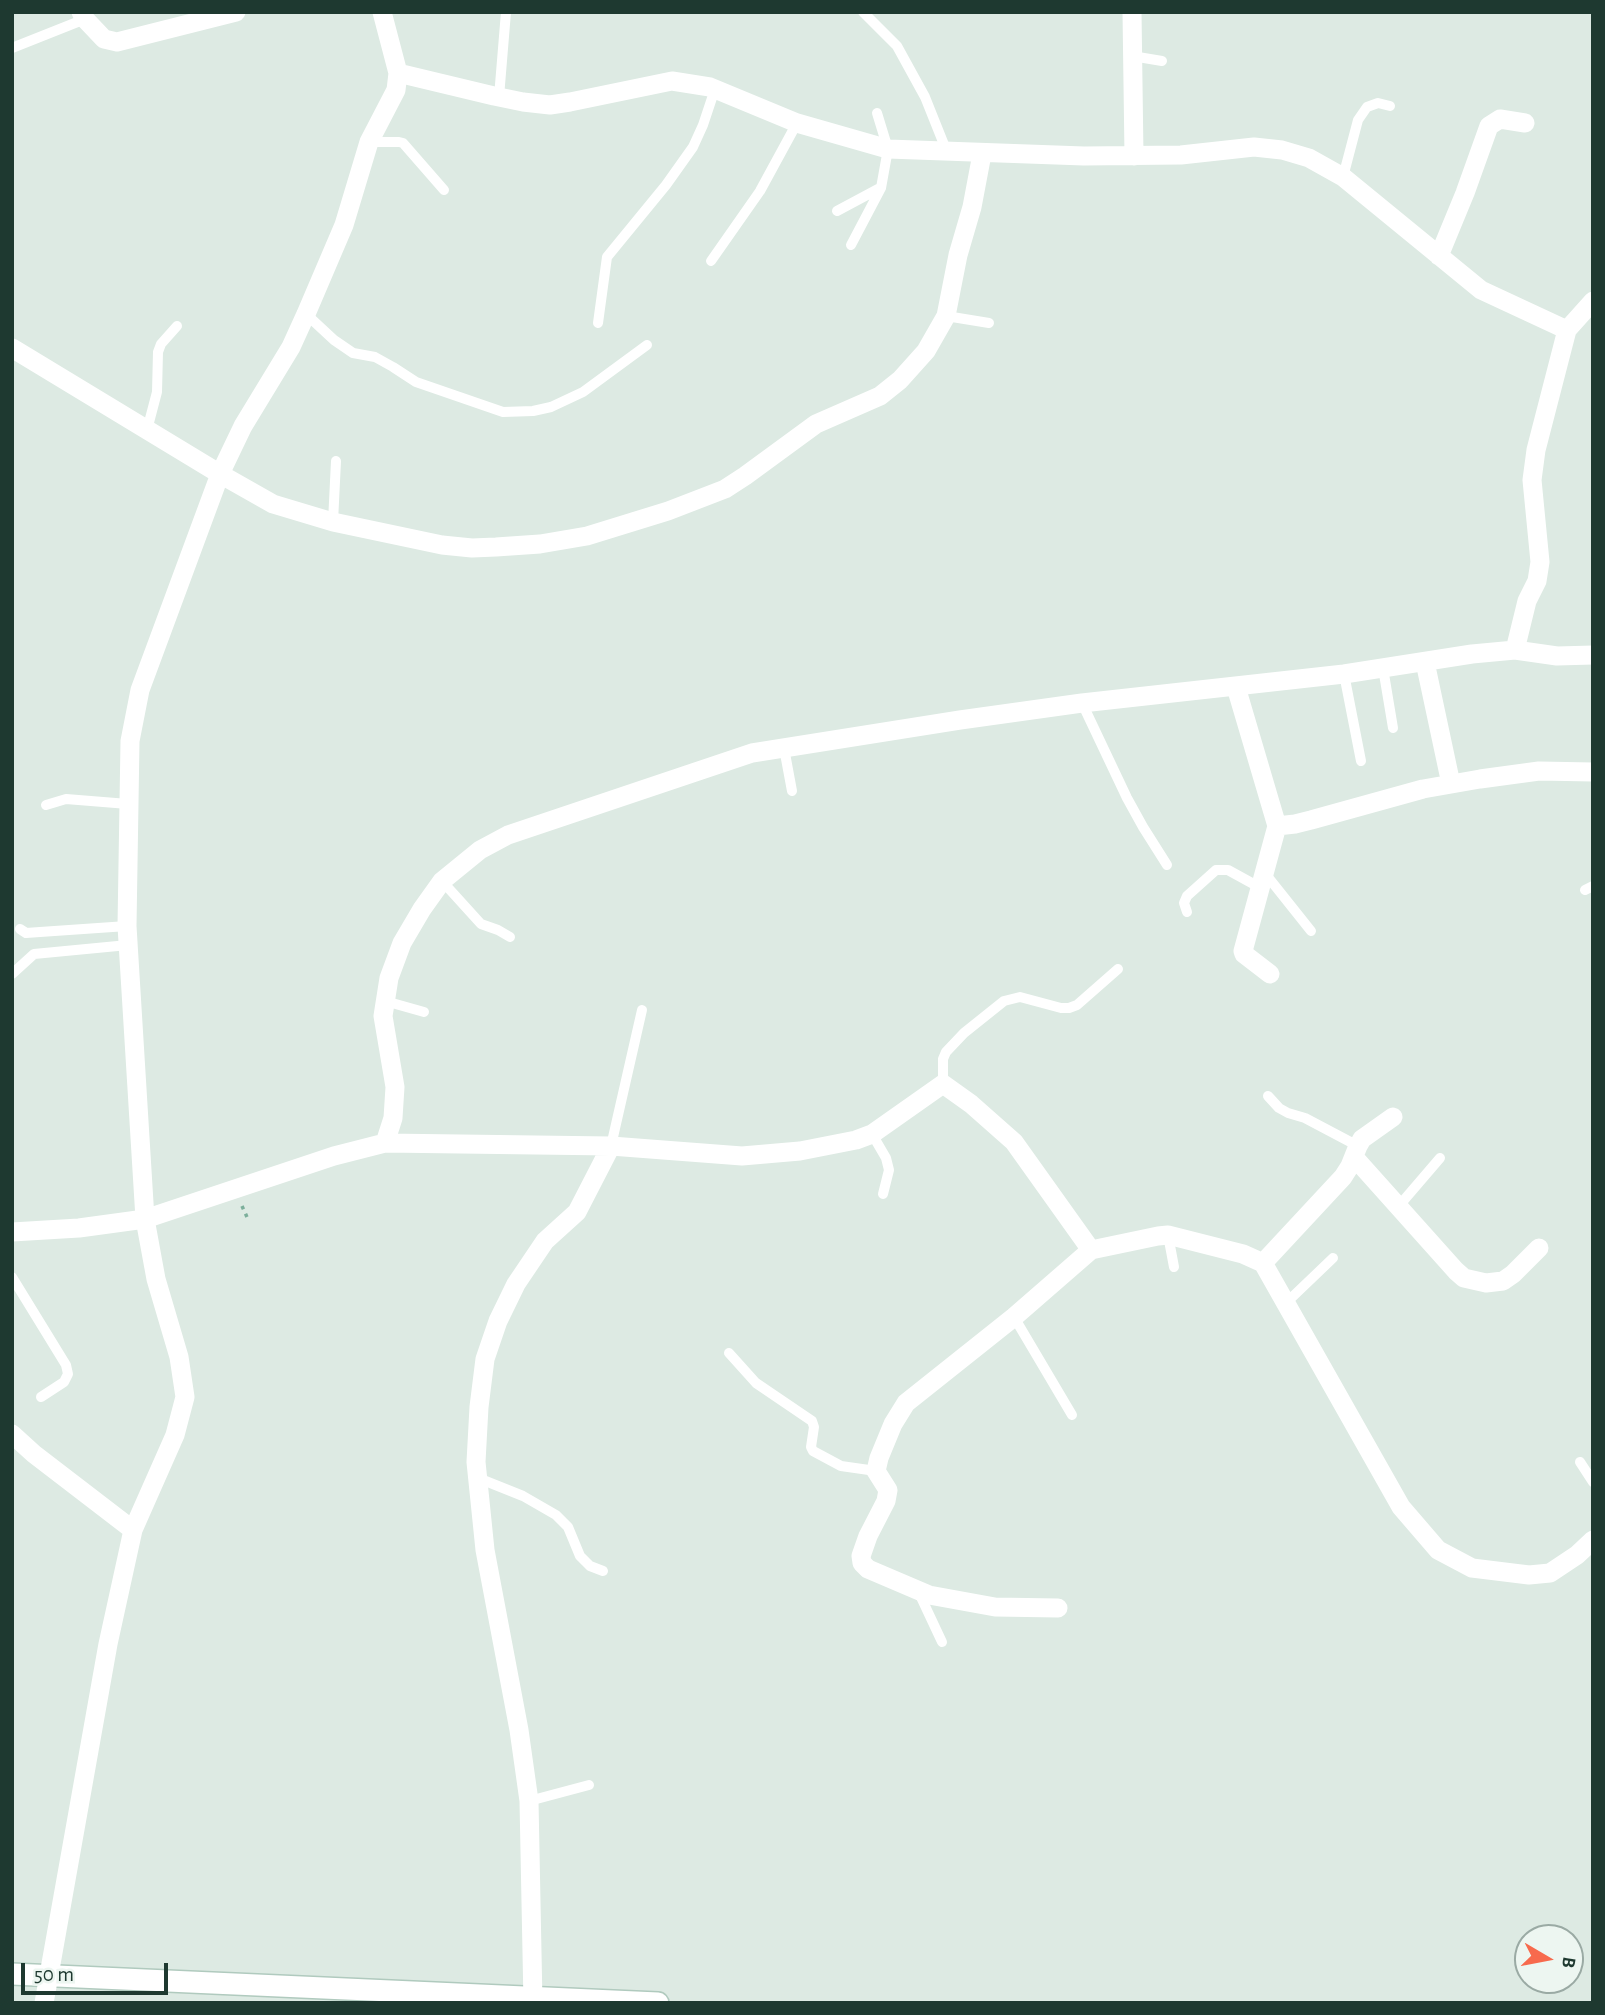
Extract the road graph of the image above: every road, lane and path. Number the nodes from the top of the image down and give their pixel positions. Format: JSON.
{"nodes":[{"id":1,"x":236,"y":12,"type":"edge"},
{"id":2,"x":382,"y":12,"type":"edge"},
{"id":3,"x":506,"y":12,"type":"edge"},
{"id":4,"x":863,"y":12,"type":"edge"},
{"id":5,"x":1132,"y":12,"type":"edge"},
{"id":6,"x":83,"y":15,"type":"edge"},
{"id":7,"x":12,"y":48,"type":"edge"},
{"id":8,"x":1132,"y":55,"type":"junction"},
{"id":9,"x":1162,"y":61,"type":"dead end"},
{"id":10,"x":398,"y":73,"type":"junction"},
{"id":11,"x":715,"y":89,"type":"junction"},
{"id":12,"x":499,"y":97,"type":"junction"},
{"id":13,"x":1390,"y":106,"type":"dead end"},
{"id":14,"x":877,"y":113,"type":"dead end"},
{"id":15,"x":797,"y":122,"type":"junction"},
{"id":16,"x":1525,"y":123,"type":"dead end"},
{"id":17,"x":369,"y":142,"type":"junction"},
{"id":18,"x":888,"y":149,"type":"junction"},
{"id":19,"x":947,"y":152,"type":"junction"},
{"id":20,"x":982,"y":154,"type":"junction"},
{"id":21,"x":1134,"y":156,"type":"junction"},
{"id":22,"x":1343,"y":177,"type":"junction"},
{"id":23,"x":881,"y":188,"type":"junction"},
{"id":24,"x":444,"y":190,"type":"dead end"},
{"id":25,"x":837,"y":211,"type":"dead end"},
{"id":26,"x":851,"y":244,"type":"dead end"},
{"id":27,"x":1439,"y":256,"type":"junction"},
{"id":28,"x":711,"y":261,"type":"dead end"},
{"id":29,"x":1593,"y":301,"type":"edge"},
{"id":30,"x":306,"y":314,"type":"junction"},
{"id":31,"x":946,"y":316,"type":"junction"},
{"id":32,"x":598,"y":323,"type":"dead end"},
{"id":33,"x":989,"y":323,"type":"dead end"},
{"id":34,"x":177,"y":326,"type":"dead end"},
{"id":35,"x":1567,"y":330,"type":"junction"},
{"id":36,"x":647,"y":345,"type":"dead end"},
{"id":37,"x":12,"y":348,"type":"edge"},
{"id":38,"x":147,"y":430,"type":"junction"},
{"id":39,"x":336,"y":461,"type":"dead end"},
{"id":40,"x":220,"y":474,"type":"junction"},
{"id":41,"x":333,"y":522,"type":"junction"},
{"id":42,"x":1515,"y":650,"type":"junction"},
{"id":43,"x":1593,"y":655,"type":"edge"},
{"id":44,"x":1425,"y":662,"type":"junction"},
{"id":45,"x":1383,"y":668,"type":"junction"},
{"id":46,"x":1344,"y":674,"type":"junction"},
{"id":47,"x":1236,"y":687,"type":"junction"},
{"id":48,"x":1082,"y":703,"type":"junction"},
{"id":49,"x":1393,"y":728,"type":"dead end"},
{"id":50,"x":784,"y":748,"type":"junction"},
{"id":51,"x":1361,"y":761,"type":"dead end"},
{"id":52,"x":1593,"y":772,"type":"edge"},
{"id":53,"x":1451,"y":784,"type":"junction"},
{"id":54,"x":792,"y":791,"type":"dead end"},
{"id":55,"x":128,"y":804,"type":"junction"},
{"id":56,"x":46,"y":805,"type":"dead end"},
{"id":57,"x":1277,"y":826,"type":"junction"},
{"id":58,"x":1167,"y":865,"type":"dead end"},
{"id":59,"x":1262,"y":879,"type":"junction"},
{"id":60,"x":442,"y":881,"type":"junction"},
{"id":61,"x":1187,"y":912,"type":"dead end"},
{"id":62,"x":20,"y":929,"type":"dead end"},
{"id":63,"x":1311,"y":931,"type":"dead end"},
{"id":64,"x":127,"y":936,"type":"junction"},
{"id":65,"x":510,"y":937,"type":"dead end"},
{"id":66,"x":1118,"y":969,"type":"dead end"},
{"id":67,"x":12,"y":974,"type":"edge"},
{"id":68,"x":1270,"y":974,"type":"dead end"},
{"id":69,"x":385,"y":1001,"type":"junction"},
{"id":70,"x":642,"y":1010,"type":"dead end"},
{"id":71,"x":424,"y":1012,"type":"dead end"},
{"id":72,"x":943,"y":1084,"type":"junction"},
{"id":73,"x":1268,"y":1096,"type":"dead end"},
{"id":74,"x":1393,"y":1117,"type":"dead end"},
{"id":75,"x":873,"y":1134,"type":"junction"},
{"id":76,"x":385,"y":1143,"type":"junction"},
{"id":77,"x":611,"y":1146,"type":"junction"},
{"id":78,"x":1356,"y":1151,"type":"junction"},
{"id":79,"x":1440,"y":1158,"type":"dead end"},
{"id":80,"x":883,"y":1194,"type":"dead end"},
{"id":81,"x":1398,"y":1207,"type":"junction"},
{"id":82,"x":145,"y":1219,"type":"junction"},
{"id":83,"x":12,"y":1232,"type":"edge"},
{"id":84,"x":1168,"y":1235,"type":"junction"},
{"id":85,"x":1539,"y":1248,"type":"dead end"},
{"id":86,"x":1091,"y":1250,"type":"junction"},
{"id":87,"x":1333,"y":1258,"type":"dead end"},
{"id":88,"x":1264,"y":1263,"type":"junction"},
{"id":89,"x":1174,"y":1267,"type":"dead end"},
{"id":90,"x":12,"y":1277,"type":"edge"},
{"id":91,"x":1286,"y":1303,"type":"junction"},
{"id":92,"x":1014,"y":1317,"type":"junction"},
{"id":93,"x":729,"y":1353,"type":"dead end"},
{"id":94,"x":41,"y":1397,"type":"dead end"},
{"id":95,"x":1072,"y":1415,"type":"dead end"},
{"id":96,"x":12,"y":1434,"type":"edge"},
{"id":97,"x":1580,"y":1462,"type":"dead end"},
{"id":98,"x":876,"y":1471,"type":"junction"},
{"id":99,"x":478,"y":1478,"type":"junction"},
{"id":100,"x":1593,"y":1482,"type":"edge"},
{"id":101,"x":133,"y":1530,"type":"junction"},
{"id":102,"x":1593,"y":1540,"type":"edge"},
{"id":103,"x":603,"y":1571,"type":"dead end"},
{"id":104,"x":919,"y":1592,"type":"junction"},
{"id":105,"x":1058,"y":1608,"type":"dead end"},
{"id":106,"x":942,"y":1642,"type":"dead end"},
{"id":107,"x":589,"y":1785,"type":"dead end"},
{"id":108,"x":529,"y":1801,"type":"junction"},
{"id":109,"x":12,"y":1974,"type":"edge"},
{"id":110,"x":48,"y":1976,"type":"junction"},
{"id":111,"x":533,"y":2000,"type":"edge"},
{"id":112,"x":44,"y":2003,"type":"edge"},
{"id":113,"x":658,"y":2003,"type":"edge"}],
"edges":[{"from":1,"to":6,"type":"street"},
{"from":2,"to":10,"type":"street"},
{"from":3,"to":12,"type":"lane"},
{"from":4,"to":19,"type":"lane"},
{"from":5,"to":8,"type":"street"},
{"from":6,"to":7,"type":"lane"},
{"from":8,"to":9,"type":"lane"},
{"from":8,"to":21,"type":"street"},
{"from":10,"to":12,"type":"street"},
{"from":10,"to":17,"type":"street"},
{"from":11,"to":12,"type":"street"},
{"from":11,"to":15,"type":"street"},
{"from":11,"to":32,"type":"lane"},
{"from":13,"to":22,"type":"lane"},
{"from":14,"to":18,"type":"lane"},
{"from":15,"to":18,"type":"street"},
{"from":15,"to":28,"type":"lane"},
{"from":16,"to":27,"type":"street"},
{"from":17,"to":24,"type":"lane"},
{"from":17,"to":30,"type":"street"},
{"from":18,"to":19,"type":"street"},
{"from":18,"to":23,"type":"lane"},
{"from":19,"to":20,"type":"street"},
{"from":20,"to":21,"type":"street"},
{"from":20,"to":31,"type":"street"},
{"from":21,"to":22,"type":"street"},
{"from":22,"to":27,"type":"street"},
{"from":23,"to":25,"type":"lane"},
{"from":23,"to":26,"type":"lane"},
{"from":27,"to":35,"type":"street"},
{"from":29,"to":35,"type":"street"},
{"from":30,"to":36,"type":"lane"},
{"from":30,"to":40,"type":"street"},
{"from":31,"to":33,"type":"lane"},
{"from":31,"to":41,"type":"street"},
{"from":34,"to":38,"type":"lane"},
{"from":35,"to":42,"type":"street"},
{"from":37,"to":38,"type":"street"},
{"from":38,"to":40,"type":"street"},
{"from":39,"to":41,"type":"lane"},
{"from":40,"to":41,"type":"street"},
{"from":40,"to":55,"type":"street"},
{"from":42,"to":43,"type":"street"},
{"from":42,"to":44,"type":"street"},
{"from":44,"to":45,"type":"street"},
{"from":44,"to":53,"type":"street"},
{"from":45,"to":46,"type":"street"},
{"from":45,"to":49,"type":"lane"},
{"from":46,"to":47,"type":"street"},
{"from":46,"to":51,"type":"lane"},
{"from":47,"to":48,"type":"street"},
{"from":47,"to":57,"type":"street"},
{"from":48,"to":50,"type":"street"},
{"from":48,"to":58,"type":"lane"},
{"from":50,"to":54,"type":"lane"},
{"from":50,"to":60,"type":"street"},
{"from":52,"to":53,"type":"street"},
{"from":53,"to":57,"type":"street"},
{"from":55,"to":56,"type":"lane"},
{"from":55,"to":64,"type":"street"},
{"from":57,"to":59,"type":"street"},
{"from":59,"to":61,"type":"lane"},
{"from":59,"to":63,"type":"lane"},
{"from":59,"to":68,"type":"street"},
{"from":60,"to":65,"type":"lane"},
{"from":60,"to":69,"type":"street"},
{"from":62,"to":64,"type":"lane"},
{"from":64,"to":67,"type":"lane"},
{"from":64,"to":82,"type":"street"},
{"from":66,"to":72,"type":"lane"},
{"from":69,"to":71,"type":"lane"},
{"from":69,"to":76,"type":"street"},
{"from":70,"to":77,"type":"lane"},
{"from":72,"to":75,"type":"street"},
{"from":72,"to":86,"type":"street"},
{"from":73,"to":78,"type":"lane"},
{"from":74,"to":78,"type":"street"},
{"from":75,"to":77,"type":"street"},
{"from":75,"to":80,"type":"lane"},
{"from":76,"to":77,"type":"street"},
{"from":76,"to":82,"type":"street"},
{"from":77,"to":99,"type":"street"},
{"from":78,"to":81,"type":"street"},
{"from":78,"to":88,"type":"street"},
{"from":79,"to":81,"type":"lane"},
{"from":81,"to":85,"type":"street"},
{"from":82,"to":83,"type":"street"},
{"from":82,"to":101,"type":"street"},
{"from":84,"to":86,"type":"street"},
{"from":84,"to":88,"type":"street"},
{"from":84,"to":89,"type":"lane"},
{"from":86,"to":92,"type":"street"},
{"from":87,"to":91,"type":"lane"},
{"from":88,"to":91,"type":"street"},
{"from":90,"to":94,"type":"lane"},
{"from":91,"to":102,"type":"street"},
{"from":92,"to":95,"type":"lane"},
{"from":92,"to":98,"type":"street"},
{"from":93,"to":98,"type":"lane"},
{"from":96,"to":101,"type":"street"},
{"from":97,"to":100,"type":"lane"},
{"from":98,"to":104,"type":"street"},
{"from":99,"to":103,"type":"lane"},
{"from":99,"to":108,"type":"street"},
{"from":101,"to":110,"type":"street"},
{"from":104,"to":105,"type":"street"},
{"from":104,"to":106,"type":"lane"},
{"from":107,"to":108,"type":"lane"},
{"from":108,"to":111,"type":"street"},
{"from":109,"to":110,"type":"main road"},
{"from":110,"to":111,"type":"main road"},
{"from":110,"to":112,"type":"street"},
{"from":111,"to":113,"type":"main road"}]}
